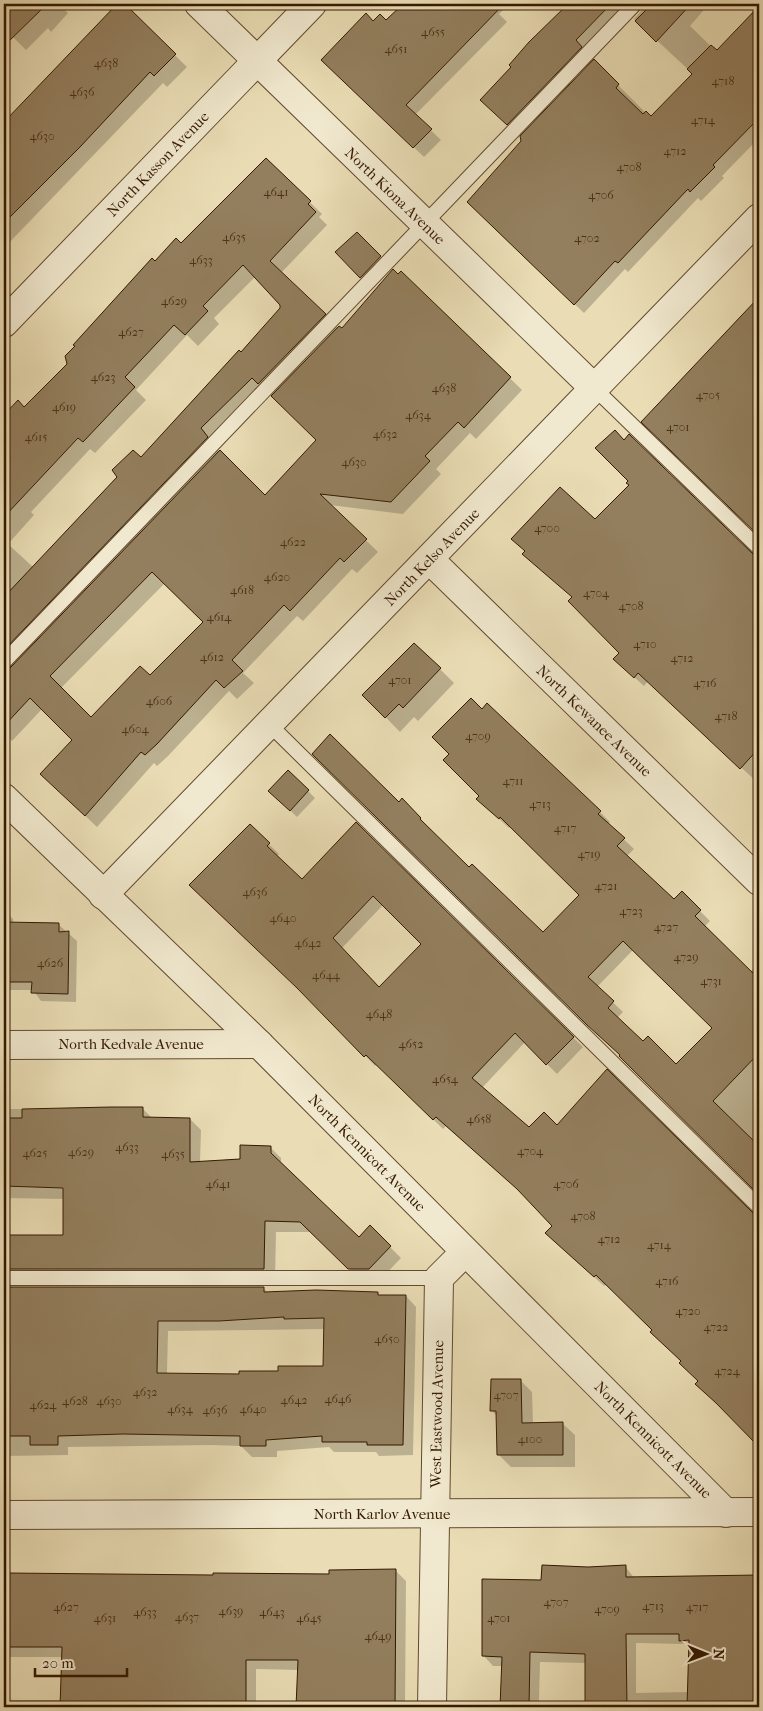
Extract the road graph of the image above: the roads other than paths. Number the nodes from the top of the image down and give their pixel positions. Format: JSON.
{"nodes":[{"id":1,"x":199,"y":4,"type":"edge"},
{"id":2,"x":312,"y":4,"type":"edge"},
{"id":3,"x":635,"y":4,"type":"edge"},
{"id":4,"x":258,"y":61,"type":"junction"},
{"id":5,"x":757,"y":223,"type":"edge"},
{"id":6,"x":424,"y":224,"type":"junction"},
{"id":7,"x":4,"y":323,"type":"edge"},
{"id":8,"x":593,"y":387,"type":"junction"},
{"id":9,"x":759,"y":548,"type":"edge"},
{"id":10,"x":430,"y":560,"type":"junction"},
{"id":11,"x":4,"y":662,"type":"edge"},
{"id":12,"x":269,"y":724,"type":"junction"},
{"id":13,"x":7,"y":804,"type":"edge"},
{"id":14,"x":759,"y":882,"type":"edge"},
{"id":15,"x":103,"y":895,"type":"junction"},
{"id":16,"x":259,"y":1044,"type":"junction"},
{"id":17,"x":4,"y":1045,"type":"edge"},
{"id":18,"x":759,"y":1207,"type":"edge"},
{"id":19,"x":465,"y":1252,"type":"junction"},
{"id":20,"x":4,"y":1278,"type":"edge"},
{"id":21,"x":439,"y":1278,"type":"junction"},
{"id":22,"x":759,"y":1512,"type":"edge"},
{"id":23,"x":435,"y":1513,"type":"junction"},
{"id":24,"x":726,"y":1513,"type":"junction"},
{"id":25,"x":4,"y":1515,"type":"edge"},
{"id":26,"x":432,"y":1707,"type":"edge"}],
"edges":[{"from":1,"to":4,"type":"street","name":"North Kiona Avenue"},
{"from":2,"to":4,"type":"street","name":"North Kasson Avenue"},
{"from":3,"to":6,"type":"lane"},
{"from":4,"to":6,"type":"street","name":"North Kiona Avenue"},
{"from":4,"to":7,"type":"street","name":"North Kasson Avenue"},
{"from":5,"to":8,"type":"street","name":"North Kelso Avenue"},
{"from":6,"to":8,"type":"street","name":"North Kiona Avenue"},
{"from":6,"to":11,"type":"lane"},
{"from":8,"to":9,"type":"lane"},
{"from":8,"to":10,"type":"street","name":"North Kelso Avenue"},
{"from":10,"to":12,"type":"street","name":"North Kelso Avenue"},
{"from":10,"to":14,"type":"street","name":"North Kewanee Avenue"},
{"from":12,"to":15,"type":"street","name":"North Kelso Avenue"},
{"from":12,"to":18,"type":"lane"},
{"from":13,"to":15,"type":"street","name":"North Kennicott Avenue"},
{"from":15,"to":16,"type":"street","name":"North Kennicott Avenue"},
{"from":16,"to":17,"type":"street","name":"North Kedvale Avenue"},
{"from":16,"to":19,"type":"street","name":"North Kennicott Avenue"},
{"from":19,"to":21,"type":"street"},
{"from":19,"to":24,"type":"street","name":"North Kennicott Avenue"},
{"from":20,"to":21,"type":"lane"},
{"from":21,"to":23,"type":"street","name":"West Eastwood Avenue"},
{"from":22,"to":24,"type":"street","name":"North Karlov Avenue"},
{"from":23,"to":24,"type":"street","name":"North Karlov Avenue"},
{"from":23,"to":25,"type":"street","name":"North Karlov Avenue"},
{"from":23,"to":26,"type":"street","name":"West Eastwood Avenue"}]}
